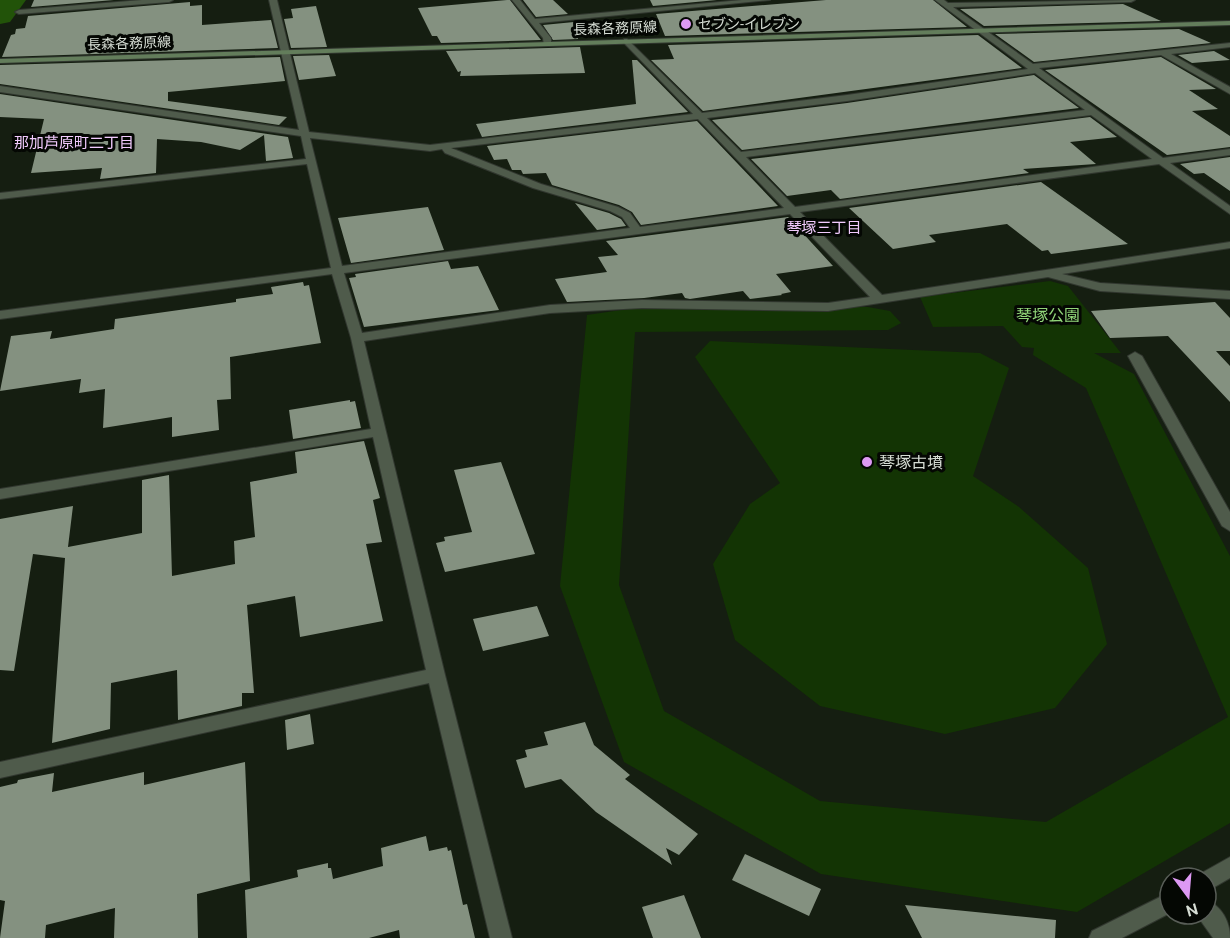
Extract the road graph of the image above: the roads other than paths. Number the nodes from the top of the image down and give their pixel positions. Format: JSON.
{"nodes":[{"id":1,"x":169,"y":0,"type":"edge"},
{"id":2,"x":273,"y":0,"type":"edge"},
{"id":3,"x":516,"y":0,"type":"edge"},
{"id":4,"x":766,"y":0,"type":"edge"},
{"id":5,"x":939,"y":0,"type":"edge"},
{"id":6,"x":1131,"y":0,"type":"edge"},
{"id":7,"x":947,"y":5,"type":"junction"},
{"id":8,"x":19,"y":12,"type":"dead end"},
{"id":9,"x":534,"y":21,"type":"junction"},
{"id":10,"x":1230,"y":23,"type":"edge"},
{"id":11,"x":981,"y":31,"type":"junction"},
{"id":12,"x":627,"y":41,"type":"junction"},
{"id":13,"x":547,"y":44,"type":"junction"},
{"id":14,"x":1230,"y":45,"type":"edge"},
{"id":15,"x":284,"y":52,"type":"junction"},
{"id":16,"x":1162,"y":52,"type":"junction"},
{"id":17,"x":0,"y":61,"type":"edge"},
{"id":18,"x":1031,"y":69,"type":"junction"},
{"id":19,"x":0,"y":89,"type":"edge"},
{"id":20,"x":1230,"y":91,"type":"edge"},
{"id":21,"x":1091,"y":112,"type":"junction"},
{"id":22,"x":700,"y":117,"type":"junction"},
{"id":23,"x":304,"y":134,"type":"junction"},
{"id":24,"x":445,"y":147,"type":"junction"},
{"id":25,"x":1230,"y":152,"type":"edge"},
{"id":26,"x":738,"y":155,"type":"junction"},
{"id":27,"x":311,"y":161,"type":"junction"},
{"id":28,"x":1158,"y":161,"type":"junction"},
{"id":29,"x":0,"y":196,"type":"edge"},
{"id":30,"x":792,"y":209,"type":"junction"},
{"id":31,"x":1230,"y":211,"type":"edge"},
{"id":32,"x":637,"y":230,"type":"junction"},
{"id":33,"x":1230,"y":245,"type":"edge"},
{"id":34,"x":338,"y":270,"type":"junction"},
{"id":35,"x":1044,"y":274,"type":"junction"},
{"id":36,"x":1230,"y":294,"type":"edge"},
{"id":37,"x":880,"y":300,"type":"junction"},
{"id":38,"x":0,"y":315,"type":"edge"},
{"id":39,"x":357,"y":338,"type":"junction"},
{"id":40,"x":1135,"y":356,"type":"dead end"},
{"id":41,"x":379,"y":432,"type":"junction"},
{"id":42,"x":0,"y":494,"type":"edge"},
{"id":43,"x":1230,"y":526,"type":"edge"},
{"id":44,"x":435,"y":675,"type":"junction"},
{"id":45,"x":0,"y":770,"type":"edge"},
{"id":46,"x":1158,"y":908,"type":"edge"},
{"id":47,"x":501,"y":938,"type":"edge"},
{"id":48,"x":1100,"y":938,"type":"edge"}],
"edges":[{"from":1,"to":8,"type":"street"},
{"from":2,"to":15,"type":"street"},
{"from":3,"to":9,"type":"street"},
{"from":4,"to":9,"type":"street"},
{"from":5,"to":7,"type":"street"},
{"from":6,"to":7,"type":"street"},
{"from":7,"to":11,"type":"street"},
{"from":9,"to":13,"type":"street"},
{"from":10,"to":11,"type":"main road","name":"長森各務原線"},
{"from":11,"to":12,"type":"main road","name":"長森各務原線"},
{"from":11,"to":18,"type":"street"},
{"from":12,"to":13,"type":"main road","name":"長森各務原線"},
{"from":12,"to":22,"type":"street"},
{"from":13,"to":15,"type":"main road","name":"長森各務原線"},
{"from":14,"to":16,"type":"street"},
{"from":15,"to":17,"type":"main road","name":"長森各務原線"},
{"from":15,"to":23,"type":"street"},
{"from":16,"to":18,"type":"street"},
{"from":16,"to":20,"type":"street"},
{"from":18,"to":21,"type":"street"},
{"from":18,"to":22,"type":"street"},
{"from":19,"to":23,"type":"street"},
{"from":21,"to":26,"type":"street"},
{"from":21,"to":28,"type":"street"},
{"from":22,"to":24,"type":"street"},
{"from":22,"to":26,"type":"street"},
{"from":23,"to":24,"type":"street"},
{"from":23,"to":27,"type":"street"},
{"from":24,"to":32,"type":"street"},
{"from":25,"to":28,"type":"street"},
{"from":26,"to":30,"type":"street"},
{"from":27,"to":29,"type":"street"},
{"from":27,"to":34,"type":"street"},
{"from":28,"to":30,"type":"street"},
{"from":28,"to":31,"type":"street"},
{"from":30,"to":32,"type":"street"},
{"from":30,"to":37,"type":"street"},
{"from":32,"to":34,"type":"street"},
{"from":33,"to":35,"type":"street"},
{"from":34,"to":38,"type":"street"},
{"from":34,"to":39,"type":"street"},
{"from":35,"to":36,"type":"street"},
{"from":35,"to":37,"type":"street"},
{"from":37,"to":39,"type":"street"},
{"from":39,"to":41,"type":"street"},
{"from":40,"to":43,"type":"street"},
{"from":41,"to":42,"type":"street"},
{"from":41,"to":44,"type":"street"},
{"from":44,"to":45,"type":"street"},
{"from":44,"to":47,"type":"street"},
{"from":46,"to":48,"type":"street"}]}
